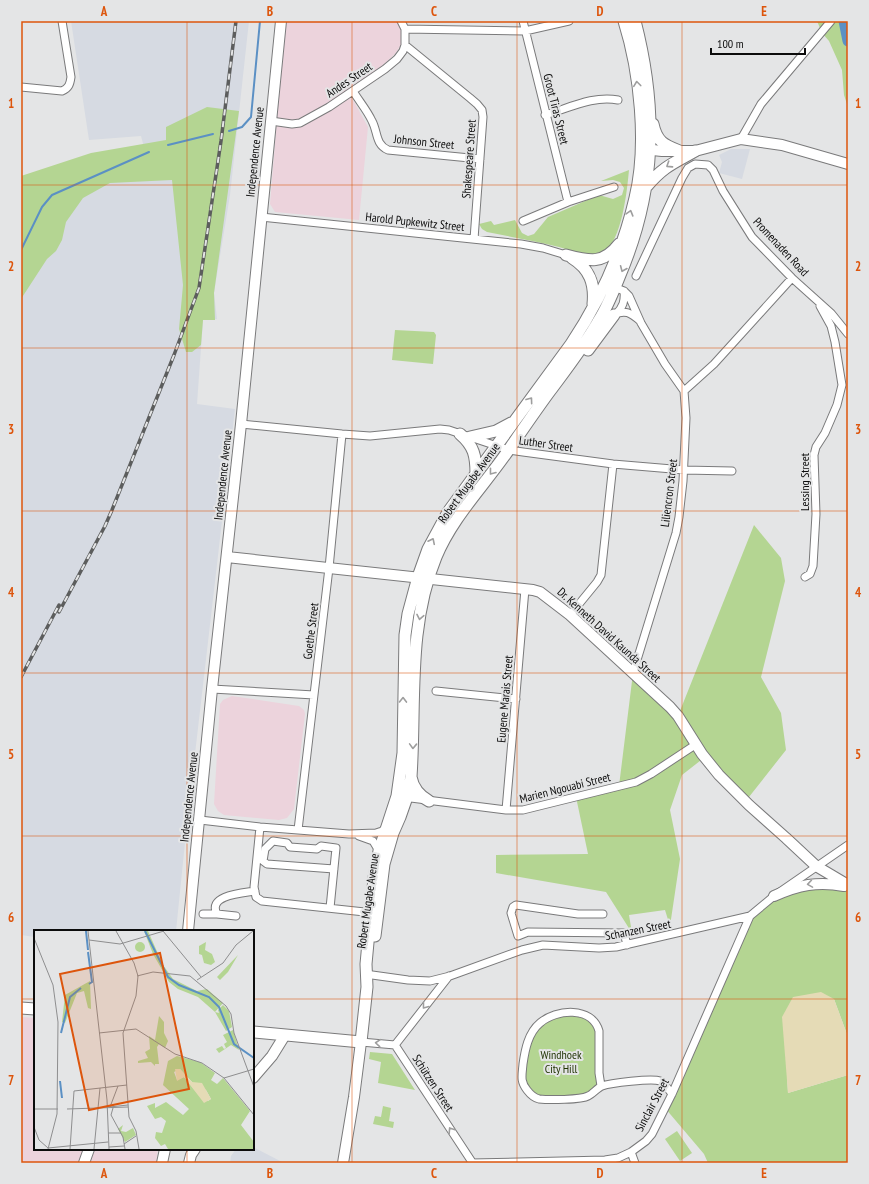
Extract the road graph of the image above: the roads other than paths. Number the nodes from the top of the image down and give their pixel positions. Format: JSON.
{"nodes":[{"id":1,"x":62,"y":21,"type":"edge"},
{"id":2,"x":281,"y":21,"type":"edge"},
{"id":3,"x":401,"y":21,"type":"edge"},
{"id":4,"x":523,"y":21,"type":"edge"},
{"id":5,"x":568,"y":21,"type":"edge"},
{"id":6,"x":624,"y":21,"type":"edge"},
{"id":7,"x":635,"y":21,"type":"edge"},
{"id":8,"x":831,"y":21,"type":"edge"},
{"id":9,"x":406,"y":29,"type":"junction"},
{"id":10,"x":525,"y":31,"type":"junction"},
{"id":11,"x":405,"y":45,"type":"junction"},
{"id":12,"x":21,"y":87,"type":"edge"},
{"id":13,"x":352,"y":91,"type":"junction"},
{"id":14,"x":618,"y":100,"type":"dead end"},
{"id":15,"x":649,"y":101,"type":"junction"},
{"id":16,"x":545,"y":115,"type":"junction"},
{"id":17,"x":271,"y":121,"type":"junction"},
{"id":18,"x":741,"y":139,"type":"junction"},
{"id":19,"x":646,"y":149,"type":"junction"},
{"id":20,"x":696,"y":151,"type":"junction"},
{"id":21,"x":682,"y":152,"type":"junction"},
{"id":22,"x":480,"y":158,"type":"junction"},
{"id":23,"x":848,"y":164,"type":"edge"},
{"id":24,"x":647,"y":186,"type":"junction"},
{"id":25,"x":614,"y":187,"type":"dead end"},
{"id":26,"x":568,"y":202,"type":"junction"},
{"id":27,"x":261,"y":217,"type":"junction"},
{"id":28,"x":523,"y":221,"type":"dead end"},
{"id":29,"x":623,"y":238,"type":"junction"},
{"id":30,"x":474,"y":239,"type":"junction"},
{"id":31,"x":566,"y":255,"type":"junction"},
{"id":32,"x":636,"y":276,"type":"dead end"},
{"id":33,"x":792,"y":278,"type":"junction"},
{"id":34,"x":615,"y":287,"type":"junction"},
{"id":35,"x":816,"y":299,"type":"junction"},
{"id":36,"x":593,"y":309,"type":"junction"},
{"id":37,"x":614,"y":316,"type":"junction"},
{"id":38,"x":642,"y":322,"type":"junction"},
{"id":39,"x":848,"y":334,"type":"edge"},
{"id":40,"x":684,"y":391,"type":"junction"},
{"id":41,"x":535,"y":411,"type":"junction"},
{"id":42,"x":515,"y":420,"type":"junction"},
{"id":43,"x":241,"y":424,"type":"junction"},
{"id":44,"x":342,"y":434,"type":"junction"},
{"id":45,"x":465,"y":436,"type":"junction"},
{"id":46,"x":496,"y":446,"type":"junction"},
{"id":47,"x":509,"y":450,"type":"junction"},
{"id":48,"x":613,"y":464,"type":"junction"},
{"id":49,"x":684,"y":470,"type":"junction"},
{"id":50,"x":732,"y":471,"type":"dead end"},
{"id":51,"x":476,"y":474,"type":"junction"},
{"id":52,"x":227,"y":557,"type":"junction"},
{"id":53,"x":329,"y":568,"type":"junction"},
{"id":54,"x":805,"y":577,"type":"dead end"},
{"id":55,"x":423,"y":578,"type":"junction"},
{"id":56,"x":525,"y":589,"type":"junction"},
{"id":57,"x":570,"y":615,"type":"junction"},
{"id":58,"x":633,"y":673,"type":"junction"},
{"id":59,"x":212,"y":689,"type":"junction"},
{"id":60,"x":436,"y":691,"type":"dead end"},
{"id":61,"x":314,"y":695,"type":"junction"},
{"id":62,"x":516,"y":699,"type":"junction"},
{"id":63,"x":695,"y":745,"type":"junction"},
{"id":64,"x":411,"y":778,"type":"junction"},
{"id":65,"x":407,"y":797,"type":"junction"},
{"id":66,"x":426,"y":801,"type":"junction"},
{"id":67,"x":394,"y":807,"type":"junction"},
{"id":68,"x":506,"y":810,"type":"junction"},
{"id":69,"x":400,"y":817,"type":"junction"},
{"id":70,"x":200,"y":820,"type":"junction"},
{"id":71,"x":260,"y":827,"type":"junction"},
{"id":72,"x":387,"y":827,"type":"junction"},
{"id":73,"x":298,"y":830,"type":"junction"},
{"id":74,"x":349,"y":834,"type":"junction"},
{"id":75,"x":848,"y":845,"type":"edge"},
{"id":76,"x":379,"y":852,"type":"junction"},
{"id":77,"x":816,"y":866,"type":"junction"},
{"id":78,"x":334,"y":869,"type":"junction"},
{"id":79,"x":848,"y":886,"type":"edge"},
{"id":80,"x":256,"y":894,"type":"junction"},
{"id":81,"x":774,"y":896,"type":"junction"},
{"id":82,"x":330,"y":908,"type":"junction"},
{"id":83,"x":374,"y":913,"type":"junction"},
{"id":84,"x":203,"y":914,"type":"dead end"},
{"id":85,"x":217,"y":914,"type":"junction"},
{"id":86,"x":603,"y":914,"type":"dead end"},
{"id":87,"x":236,"y":916,"type":"dead end"},
{"id":88,"x":750,"y":916,"type":"junction"},
{"id":89,"x":188,"y":930,"type":"edge"},
{"id":90,"x":518,"y":936,"type":"junction"},
{"id":91,"x":627,"y":945,"type":"junction"},
{"id":92,"x":522,"y":950,"type":"junction"},
{"id":93,"x":368,"y":975,"type":"junction"},
{"id":94,"x":450,"y":976,"type":"junction"},
{"id":95,"x":21,"y":1008,"type":"edge"},
{"id":96,"x":34,"y":1009,"type":"edge"},
{"id":97,"x":254,"y":1032,"type":"edge"},
{"id":98,"x":285,"y":1035,"type":"junction"},
{"id":99,"x":361,"y":1042,"type":"junction"},
{"id":100,"x":395,"y":1045,"type":"junction"},
{"id":101,"x":254,"y":1077,"type":"edge"},
{"id":102,"x":601,"y":1086,"type":"junction"},
{"id":103,"x":672,"y":1094,"type":"junction"},
{"id":104,"x":89,"y":1150,"type":"edge"},
{"id":105,"x":165,"y":1150,"type":"edge"},
{"id":106,"x":195,"y":1150,"type":"edge"},
{"id":107,"x":196,"y":1150,"type":"edge"},
{"id":108,"x":631,"y":1152,"type":"junction"},
{"id":109,"x":84,"y":1163,"type":"edge"},
{"id":110,"x":162,"y":1163,"type":"edge"},
{"id":111,"x":189,"y":1163,"type":"edge"},
{"id":112,"x":194,"y":1163,"type":"edge"},
{"id":113,"x":343,"y":1163,"type":"edge"},
{"id":114,"x":472,"y":1163,"type":"edge"},
{"id":115,"x":635,"y":1163,"type":"edge"}],
"edges":[{"from":1,"to":12,"type":"street"},
{"from":2,"to":17,"type":"main road","name":"Independence Avenue"},
{"from":3,"to":9,"type":"street"},
{"from":4,"to":10,"type":"street","name":"Groot Tiras Street"},
{"from":5,"to":10,"type":"street"},
{"from":19,"to":6,"type":"main road","name":"Robert Mugabe Avenue","one_way":true},
{"from":7,"to":15,"type":"main road","name":"Robert Mugabe Avenue"},
{"from":8,"to":18,"type":"street"},
{"from":9,"to":10,"type":"street"},
{"from":9,"to":11,"type":"street"},
{"from":10,"to":16,"type":"street","name":"Groot Tiras Street"},
{"from":11,"to":13,"type":"street","name":"Andes Street"},
{"from":11,"to":22,"type":"street","name":"Shakespeare Street"},
{"from":13,"to":17,"type":"street","name":"Andes Street"},
{"from":13,"to":22,"type":"street","name":"Johnson Street"},
{"from":14,"to":16,"type":"street"},
{"from":15,"to":19,"type":"main road","name":"Robert Mugabe Avenue"},
{"from":15,"to":21,"type":"main road"},
{"from":16,"to":26,"type":"street","name":"Groot Tiras Street"},
{"from":17,"to":27,"type":"main road","name":"Independence Avenue"},
{"from":18,"to":20,"type":"main road"},
{"from":18,"to":23,"type":"main road"},
{"from":19,"to":21,"type":"main road"},
{"from":19,"to":24,"type":"main road","name":"Robert Mugabe Avenue"},
{"from":29,"to":19,"type":"main road","name":"Robert Mugabe Avenue","one_way":true},
{"from":20,"to":21,"type":"main road"},
{"from":20,"to":24,"type":"main road","one_way":true},
{"from":22,"to":30,"type":"street","name":"Shakespeare Street"},
{"from":24,"to":34,"type":"main road","name":"Robert Mugabe Avenue","one_way":true},
{"from":25,"to":26,"type":"street"},
{"from":26,"to":28,"type":"street"},
{"from":27,"to":30,"type":"street","name":"Harold Pupkewitz Street"},
{"from":27,"to":43,"type":"main road","name":"Independence Avenue"},
{"from":29,"to":31,"type":"main road"},
{"from":29,"to":34,"type":"main road","name":"Robert Mugabe Avenue"},
{"from":30,"to":31,"type":"street","name":"Harold Pupkewitz Street"},
{"from":31,"to":36,"type":"main road"},
{"from":32,"to":33,"type":"street","name":"Promenaden Road"},
{"from":33,"to":35,"type":"street","name":"Promenaden Road"},
{"from":33,"to":40,"type":"street"},
{"from":34,"to":36,"type":"main road","name":"Robert Mugabe Avenue"},
{"from":34,"to":37,"type":"street"},
{"from":34,"to":38,"type":"street"},
{"from":34,"to":41,"type":"main road","name":"Robert Mugabe Avenue"},
{"from":35,"to":39,"type":"street","name":"Promenaden Road"},
{"from":35,"to":54,"type":"street","name":"Lessing Street"},
{"from":42,"to":36,"type":"main road","name":"Robert Mugabe Avenue","one_way":true},
{"from":37,"to":38,"type":"street"},
{"from":37,"to":41,"type":"main road"},
{"from":38,"to":40,"type":"street"},
{"from":40,"to":49,"type":"street","name":"Liliencron Street"},
{"from":41,"to":47,"type":"main road","name":"Robert Mugabe Avenue"},
{"from":42,"to":45,"type":"main road"},
{"from":42,"to":46,"type":"main road","name":"Robert Mugabe Avenue"},
{"from":43,"to":44,"type":"street","name":"Luther Street"},
{"from":43,"to":52,"type":"main road","name":"Independence Avenue"},
{"from":44,"to":45,"type":"street","name":"Luther Street"},
{"from":44,"to":53,"type":"street","name":"Goethe Street"},
{"from":45,"to":46,"type":"street","name":"Luther Street"},
{"from":45,"to":51,"type":"main road"},
{"from":46,"to":47,"type":"street","name":"Luther Street"},
{"from":46,"to":51,"type":"main road","name":"Robert Mugabe Avenue"},
{"from":47,"to":48,"type":"street","name":"Luther Street"},
{"from":47,"to":55,"type":"main road","name":"Robert Mugabe Avenue","one_way":true},
{"from":48,"to":49,"type":"street","name":"Luther Street"},
{"from":48,"to":57,"type":"street"},
{"from":49,"to":50,"type":"street","name":"Luther Street"},
{"from":49,"to":58,"type":"street","name":"Liliencron Street"},
{"from":55,"to":51,"type":"main road","name":"Robert Mugabe Avenue","one_way":true},
{"from":52,"to":53,"type":"main road","name":"Dr. Kenneth David Kaunda Street"},
{"from":52,"to":59,"type":"main road","name":"Independence Avenue"},
{"from":53,"to":55,"type":"main road","name":"Dr. Kenneth David Kaunda Street"},
{"from":53,"to":61,"type":"street","name":"Goethe Street"},
{"from":55,"to":56,"type":"main road","name":"Dr. Kenneth David Kaunda Street"},
{"from":55,"to":64,"type":"main road","name":"Robert Mugabe Avenue","one_way":true},
{"from":67,"to":55,"type":"main road","name":"Robert Mugabe Avenue","one_way":true},
{"from":56,"to":57,"type":"main road","name":"Dr. Kenneth David Kaunda Street"},
{"from":56,"to":62,"type":"street","name":"Eugene Marais Street"},
{"from":57,"to":58,"type":"main road","name":"Dr. Kenneth David Kaunda Street"},
{"from":58,"to":63,"type":"main road","name":"Dr. Kenneth David Kaunda Street"},
{"from":59,"to":61,"type":"street"},
{"from":59,"to":70,"type":"main road","name":"Independence Avenue"},
{"from":60,"to":62,"type":"street"},
{"from":61,"to":73,"type":"street","name":"Goethe Street"},
{"from":62,"to":68,"type":"street","name":"Eugene Marais Street"},
{"from":63,"to":68,"type":"street","name":"Marien Ngouabi Street"},
{"from":63,"to":77,"type":"main road","name":"Dr. Kenneth David Kaunda Street"},
{"from":64,"to":65,"type":"main road","name":"Robert Mugabe Avenue"},
{"from":64,"to":66,"type":"main road"},
{"from":65,"to":66,"type":"street","name":"Marien Ngouabi Street"},
{"from":65,"to":67,"type":"street"},
{"from":65,"to":69,"type":"main road","name":"Robert Mugabe Avenue"},
{"from":66,"to":68,"type":"street","name":"Marien Ngouabi Street"},
{"from":66,"to":69,"type":"main road"},
{"from":67,"to":72,"type":"main road","name":"Robert Mugabe Avenue"},
{"from":69,"to":83,"type":"main road","name":"Robert Mugabe Avenue"},
{"from":70,"to":71,"type":"street"},
{"from":70,"to":89,"type":"main road","name":"Independence Avenue"},
{"from":71,"to":73,"type":"street"},
{"from":71,"to":80,"type":"street"},
{"from":72,"to":74,"type":"street"},
{"from":72,"to":76,"type":"main road","name":"Robert Mugabe Avenue"},
{"from":73,"to":74,"type":"street"},
{"from":74,"to":76,"type":"street"},
{"from":75,"to":77,"type":"street","name":"Schanzen Street"},
{"from":76,"to":83,"type":"main road","name":"Robert Mugabe Avenue"},
{"from":77,"to":79,"type":"main road","name":"Dr. Kenneth David Kaunda Street"},
{"from":77,"to":81,"type":"street","name":"Schanzen Street"},
{"from":78,"to":78,"type":"street"},
{"from":78,"to":82,"type":"street"},
{"from":79,"to":81,"type":"main road","one_way":true},
{"from":80,"to":82,"type":"street"},
{"from":80,"to":85,"type":"street"},
{"from":81,"to":88,"type":"street","name":"Schanzen Street"},
{"from":82,"to":83,"type":"street"},
{"from":83,"to":93,"type":"main road","name":"Robert Mugabe Avenue"},
{"from":84,"to":85,"type":"street"},
{"from":85,"to":87,"type":"street"},
{"from":86,"to":90,"type":"street"},
{"from":88,"to":91,"type":"street","name":"Schanzen Street"},
{"from":88,"to":103,"type":"street","name":"Sinclair Street"},
{"from":90,"to":91,"type":"street"},
{"from":90,"to":92,"type":"street"},
{"from":91,"to":92,"type":"street","name":"Schanzen Street"},
{"from":92,"to":94,"type":"street","name":"Schanzen Street"},
{"from":93,"to":94,"type":"street","name":"Schanzen Street"},
{"from":93,"to":99,"type":"main road","name":"Robert Mugabe Avenue"},
{"from":94,"to":100,"type":"street","one_way":true},
{"from":95,"to":96,"type":"main road"},
{"from":97,"to":98,"type":"main road"},
{"from":98,"to":99,"type":"main road"},
{"from":98,"to":101,"type":"main road"},
{"from":100,"to":99,"type":"street","one_way":true},
{"from":99,"to":113,"type":"main road","name":"Robert Mugabe Avenue"},
{"from":114,"to":100,"type":"street","name":"Schützen Street","one_way":true},
{"from":102,"to":102,"type":"street"},
{"from":102,"to":103,"type":"street"},
{"from":103,"to":108,"type":"street","name":"Sinclair Street"},
{"from":104,"to":109,"type":"main road"},
{"from":105,"to":110,"type":"main road"},
{"from":106,"to":111,"type":"main road"},
{"from":107,"to":112,"type":"main road"},
{"from":108,"to":114,"type":"street","name":"Sinclair Street"},
{"from":108,"to":115,"type":"street"}]}
